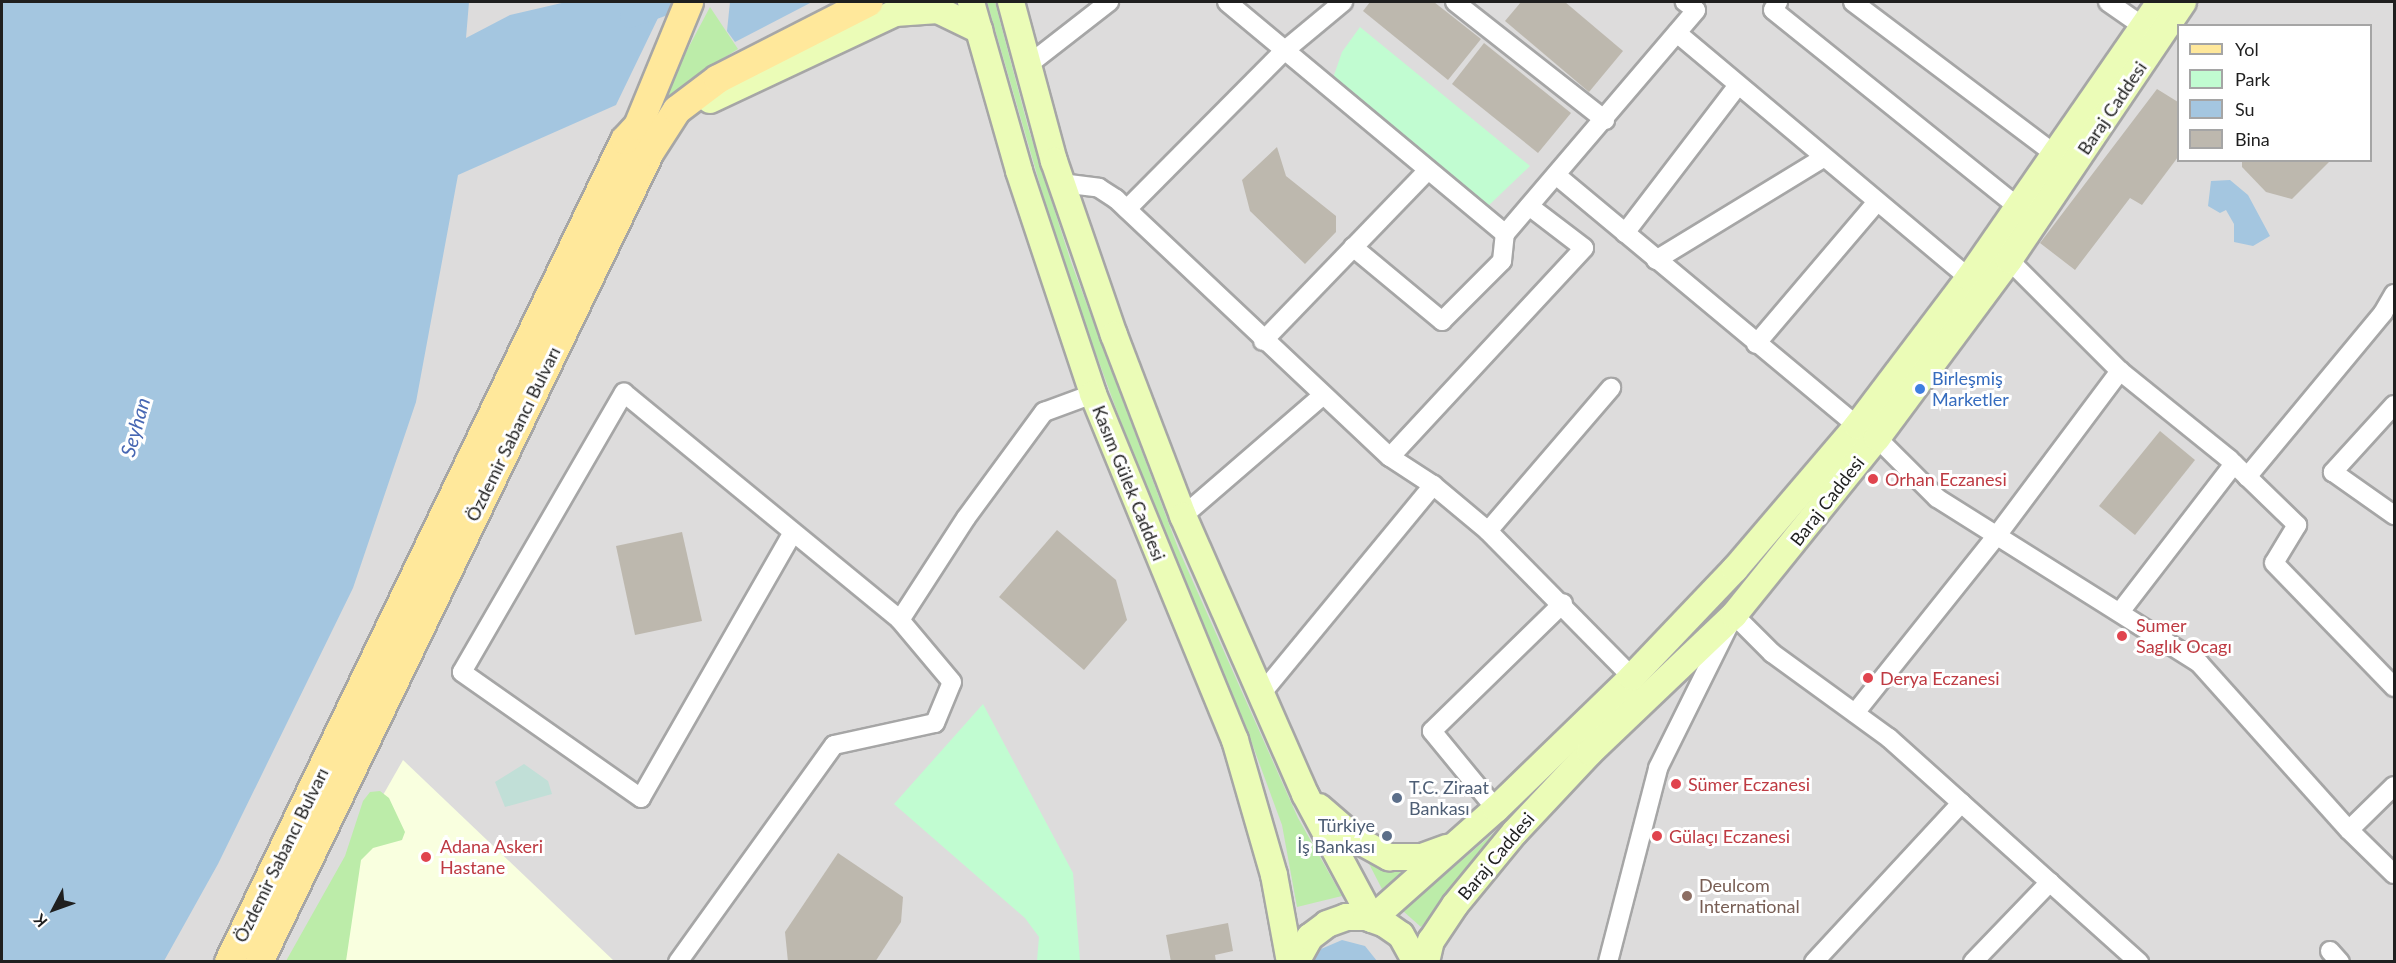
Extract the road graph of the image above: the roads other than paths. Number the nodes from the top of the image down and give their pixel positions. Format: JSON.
{"nodes":[{"id":1,"x":688,"y":2,"type":"edge"},
{"id":2,"x":869,"y":2,"type":"edge"},
{"id":3,"x":971,"y":2,"type":"edge"},
{"id":4,"x":1011,"y":2,"type":"edge"},
{"id":5,"x":1109,"y":2,"type":"edge"},
{"id":6,"x":1227,"y":2,"type":"edge"},
{"id":7,"x":1343,"y":2,"type":"edge"},
{"id":8,"x":1455,"y":2,"type":"edge"},
{"id":9,"x":1685,"y":2,"type":"edge"},
{"id":10,"x":1778,"y":2,"type":"edge"},
{"id":11,"x":1853,"y":2,"type":"edge"},
{"id":12,"x":2108,"y":2,"type":"edge"},
{"id":13,"x":2160,"y":2,"type":"edge"},
{"id":14,"x":2183,"y":2,"type":"edge"},
{"id":15,"x":2144,"y":27,"type":"junction"},
{"id":16,"x":979,"y":30,"type":"junction"},
{"id":17,"x":1677,"y":33,"type":"junction"},
{"id":18,"x":1284,"y":51,"type":"junction"},
{"id":19,"x":1028,"y":65,"type":"junction"},
{"id":20,"x":1738,"y":85,"type":"junction"},
{"id":21,"x":1605,"y":120,"type":"junction"},
{"id":22,"x":650,"y":152,"type":"junction"},
{"id":23,"x":2056,"y":156,"type":"junction"},
{"id":24,"x":1823,"y":158,"type":"junction"},
{"id":25,"x":1427,"y":171,"type":"junction"},
{"id":26,"x":1556,"y":175,"type":"junction"},
{"id":27,"x":1061,"y":183,"type":"junction"},
{"id":28,"x":1876,"y":203,"type":"junction"},
{"id":29,"x":1528,"y":206,"type":"junction"},
{"id":30,"x":2019,"y":208,"type":"junction"},
{"id":31,"x":1127,"y":209,"type":"junction"},
{"id":32,"x":1625,"y":233,"type":"junction"},
{"id":33,"x":1505,"y":234,"type":"junction"},
{"id":34,"x":1353,"y":248,"type":"junction"},
{"id":35,"x":1656,"y":260,"type":"junction"},
{"id":36,"x":2009,"y":260,"type":"junction"},
{"id":37,"x":1970,"y":278,"type":"junction"},
{"id":38,"x":2394,"y":294,"type":"edge"},
{"id":39,"x":1263,"y":341,"type":"junction"},
{"id":40,"x":1756,"y":344,"type":"junction"},
{"id":41,"x":2120,"y":371,"type":"junction"},
{"id":42,"x":1611,"y":388,"type":"dead end"},
{"id":43,"x":1093,"y":394,"type":"junction"},
{"id":44,"x":1323,"y":395,"type":"junction"},
{"id":45,"x":2394,"y":405,"type":"edge"},
{"id":46,"x":1867,"y":432,"type":"junction"},
{"id":47,"x":1390,"y":457,"type":"junction"},
{"id":48,"x":2241,"y":470,"type":"junction"},
{"id":49,"x":1433,"y":485,"type":"junction"},
{"id":50,"x":2394,"y":515,"type":"edge"},
{"id":51,"x":1183,"y":516,"type":"junction"},
{"id":52,"x":1488,"y":531,"type":"junction"},
{"id":53,"x":792,"y":534,"type":"junction"},
{"id":54,"x":1998,"y":534,"type":"junction"},
{"id":55,"x":1563,"y":603,"type":"junction"},
{"id":56,"x":2120,"y":612,"type":"junction"},
{"id":57,"x":1734,"y":615,"type":"junction"},
{"id":58,"x":900,"y":620,"type":"junction"},
{"id":59,"x":1632,"y":677,"type":"junction"},
{"id":60,"x":2394,"y":687,"type":"edge"},
{"id":61,"x":1262,"y":694,"type":"junction"},
{"id":62,"x":1855,"y":713,"type":"junction"},
{"id":63,"x":2394,"y":786,"type":"edge"},
{"id":64,"x":1305,"y":794,"type":"junction"},
{"id":65,"x":1961,"y":803,"type":"junction"},
{"id":66,"x":1496,"y":809,"type":"junction"},
{"id":67,"x":2349,"y":830,"type":"junction"},
{"id":68,"x":1457,"y":844,"type":"junction"},
{"id":69,"x":2394,"y":874,"type":"edge"},
{"id":70,"x":2050,"y":882,"type":"junction"},
{"id":71,"x":1372,"y":919,"type":"junction"},
{"id":72,"x":229,"y":962,"type":"edge"},
{"id":73,"x":259,"y":962,"type":"edge"},
{"id":74,"x":678,"y":962,"type":"edge"},
{"id":75,"x":1290,"y":962,"type":"edge"},
{"id":76,"x":1296,"y":962,"type":"edge"},
{"id":77,"x":1416,"y":962,"type":"edge"},
{"id":78,"x":1426,"y":962,"type":"edge"},
{"id":79,"x":1608,"y":962,"type":"edge"},
{"id":80,"x":1814,"y":962,"type":"edge"},
{"id":81,"x":1973,"y":962,"type":"edge"},
{"id":82,"x":2139,"y":962,"type":"edge"}],
"edges":[{"from":1,"to":72,"type":"main road","name":"Özdemir Sabancı Bulvarı"},
{"from":2,"to":22,"type":"main road","name":"Özdemir Sabancı Bulvarı"},
{"from":3,"to":16,"type":"main road","name":"Kasım Gülek Caddesi"},
{"from":4,"to":19,"type":"main road","name":"Kasım Gülek Caddesi"},
{"from":5,"to":19,"type":"street"},
{"from":6,"to":18,"type":"street"},
{"from":7,"to":18,"type":"street"},
{"from":8,"to":21,"type":"street"},
{"from":9,"to":17,"type":"street"},
{"from":10,"to":30,"type":"street"},
{"from":11,"to":23,"type":"street"},
{"from":12,"to":15,"type":"street"},
{"from":13,"to":15,"type":"main road","name":"Baraj Caddesi"},
{"from":14,"to":36,"type":"main road","name":"Baraj Caddesi"},
{"from":15,"to":23,"type":"main road","name":"Baraj Caddesi"},
{"from":16,"to":22,"type":"main road"},
{"from":16,"to":43,"type":"main road","name":"Kasım Gülek Caddesi"},
{"from":17,"to":20,"type":"street"},
{"from":17,"to":21,"type":"street"},
{"from":18,"to":25,"type":"street"},
{"from":18,"to":31,"type":"street"},
{"from":19,"to":27,"type":"main road","name":"Kasım Gülek Caddesi"},
{"from":20,"to":24,"type":"street"},
{"from":20,"to":32,"type":"street"},
{"from":21,"to":26,"type":"street"},
{"from":22,"to":73,"type":"main road","name":"Özdemir Sabancı Bulvarı"},
{"from":23,"to":30,"type":"main road","name":"Baraj Caddesi"},
{"from":24,"to":28,"type":"street"},
{"from":24,"to":35,"type":"street"},
{"from":25,"to":33,"type":"street"},
{"from":25,"to":34,"type":"street"},
{"from":26,"to":29,"type":"street"},
{"from":26,"to":32,"type":"street"},
{"from":27,"to":31,"type":"street"},
{"from":27,"to":51,"type":"main road","name":"Kasım Gülek Caddesi"},
{"from":28,"to":37,"type":"street"},
{"from":28,"to":40,"type":"street"},
{"from":29,"to":33,"type":"street"},
{"from":29,"to":47,"type":"street"},
{"from":30,"to":37,"type":"main road","name":"Baraj Caddesi"},
{"from":31,"to":39,"type":"street"},
{"from":32,"to":35,"type":"street"},
{"from":33,"to":34,"type":"street"},
{"from":34,"to":39,"type":"street"},
{"from":35,"to":40,"type":"street"},
{"from":36,"to":41,"type":"street"},
{"from":36,"to":46,"type":"main road","name":"Baraj Caddesi"},
{"from":37,"to":46,"type":"main road","name":"Baraj Caddesi"},
{"from":38,"to":48,"type":"street"},
{"from":39,"to":44,"type":"street"},
{"from":40,"to":46,"type":"street"},
{"from":41,"to":48,"type":"street"},
{"from":41,"to":54,"type":"street"},
{"from":42,"to":52,"type":"street"},
{"from":43,"to":58,"type":"street"},
{"from":43,"to":75,"type":"main road","name":"Kasım Gülek Caddesi"},
{"from":44,"to":47,"type":"street"},
{"from":44,"to":51,"type":"street"},
{"from":45,"to":50,"type":"street"},
{"from":46,"to":54,"type":"street"},
{"from":46,"to":57,"type":"main road","name":"Baraj Caddesi"},
{"from":46,"to":59,"type":"main road","name":"Baraj Caddesi"},
{"from":47,"to":49,"type":"street"},
{"from":48,"to":56,"type":"street"},
{"from":48,"to":60,"type":"street"},
{"from":49,"to":52,"type":"street"},
{"from":49,"to":61,"type":"street"},
{"from":51,"to":61,"type":"main road","name":"Kasım Gülek Caddesi"},
{"from":52,"to":55,"type":"street"},
{"from":53,"to":53,"type":"street"},
{"from":53,"to":58,"type":"street"},
{"from":54,"to":56,"type":"street"},
{"from":54,"to":62,"type":"street"},
{"from":55,"to":59,"type":"street"},
{"from":55,"to":66,"type":"street"},
{"from":56,"to":67,"type":"street"},
{"from":57,"to":62,"type":"street"},
{"from":57,"to":78,"type":"main road","name":"Baraj Caddesi"},
{"from":57,"to":79,"type":"street"},
{"from":58,"to":74,"type":"street"},
{"from":59,"to":66,"type":"main road","name":"Baraj Caddesi"},
{"from":61,"to":64,"type":"main road","name":"Kasım Gülek Caddesi"},
{"from":62,"to":65,"type":"street"},
{"from":63,"to":67,"type":"street"},
{"from":64,"to":68,"type":"main road"},
{"from":64,"to":71,"type":"main road","name":"Kasım Gülek Caddesi"},
{"from":65,"to":70,"type":"street"},
{"from":65,"to":80,"type":"street"},
{"from":66,"to":68,"type":"main road","name":"Baraj Caddesi"},
{"from":67,"to":69,"type":"street"},
{"from":68,"to":71,"type":"main road","name":"Baraj Caddesi"},
{"from":70,"to":81,"type":"street"},
{"from":70,"to":82,"type":"street"},
{"from":71,"to":76,"type":"main road"},
{"from":71,"to":77,"type":"main road"}]}
